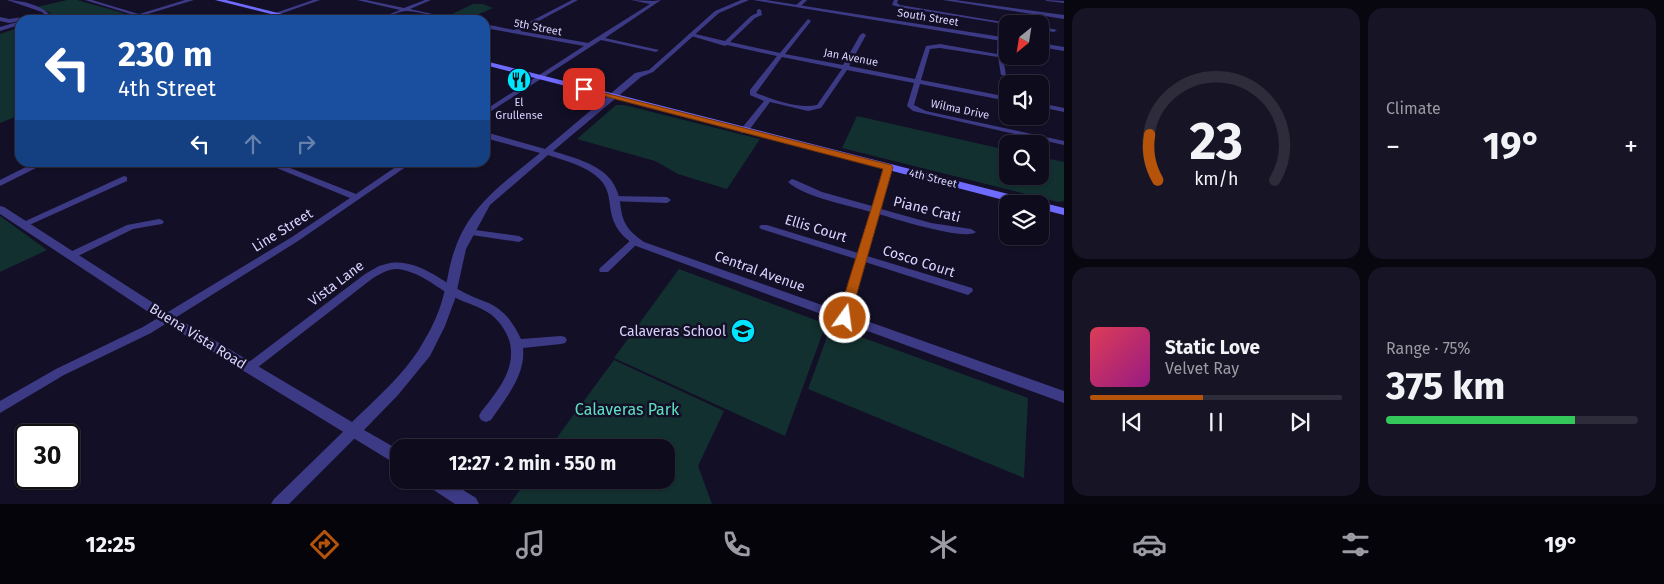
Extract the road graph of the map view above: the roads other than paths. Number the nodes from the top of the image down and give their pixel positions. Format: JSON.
{"nodes":[{"id":1,"x":8,"y":0,"type":"edge"},
{"id":2,"x":87,"y":0,"type":"edge"},
{"id":3,"x":191,"y":0,"type":"edge"},
{"id":4,"x":218,"y":0,"type":"edge"},
{"id":5,"x":318,"y":0,"type":"edge"},
{"id":6,"x":359,"y":0,"type":"edge"},
{"id":7,"x":429,"y":0,"type":"edge"},
{"id":8,"x":576,"y":0,"type":"edge"},
{"id":9,"x":633,"y":0,"type":"edge"},
{"id":10,"x":746,"y":0,"type":"edge"},
{"id":11,"x":756,"y":0,"type":"edge"},
{"id":12,"x":805,"y":0,"type":"edge"},
{"id":13,"x":896,"y":0,"type":"edge"},
{"id":14,"x":945,"y":0,"type":"edge"},
{"id":15,"x":1047,"y":0,"type":"edge"},
{"id":16,"x":657,"y":2,"type":"edge"},
{"id":17,"x":1064,"y":2,"type":"edge"},
{"id":18,"x":798,"y":6,"type":"junction"},
{"id":19,"x":405,"y":9,"type":"junction"},
{"id":20,"x":759,"y":10,"type":"dead end"},
{"id":21,"x":139,"y":14,"type":"joint"},
{"id":22,"x":277,"y":14,"type":"junction"},
{"id":23,"x":46,"y":15,"type":"edge"},
{"id":24,"x":274,"y":15,"type":"edge"},
{"id":25,"x":282,"y":15,"type":"edge"},
{"id":26,"x":390,"y":15,"type":"edge"},
{"id":27,"x":433,"y":15,"type":"edge"},
{"id":28,"x":1064,"y":17,"type":"edge"},
{"id":29,"x":0,"y":20,"type":"edge"},
{"id":30,"x":15,"y":20,"type":"edge"},
{"id":31,"x":808,"y":21,"type":"dead end"},
{"id":32,"x":999,"y":22,"type":"edge"},
{"id":33,"x":15,"y":24,"type":"edge"},
{"id":34,"x":490,"y":27,"type":"edge"},
{"id":35,"x":0,"y":29,"type":"edge"},
{"id":36,"x":1049,"y":29,"type":"edge"},
{"id":37,"x":1054,"y":30,"type":"dead end"},
{"id":38,"x":514,"y":32,"type":"junction"},
{"id":39,"x":691,"y":35,"type":"junction"},
{"id":40,"x":863,"y":35,"type":"dead end"},
{"id":41,"x":599,"y":38,"type":"junction"},
{"id":42,"x":999,"y":38,"type":"edge"},
{"id":43,"x":725,"y":44,"type":"junction"},
{"id":44,"x":588,"y":45,"type":"junction"},
{"id":45,"x":1049,"y":46,"type":"edge"},
{"id":46,"x":1064,"y":49,"type":"edge"},
{"id":47,"x":656,"y":50,"type":"dead end"},
{"id":48,"x":781,"y":55,"type":"junction"},
{"id":49,"x":999,"y":56,"type":"edge"},
{"id":50,"x":490,"y":64,"type":"edge"},
{"id":51,"x":1001,"y":65,"type":"edge"},
{"id":52,"x":845,"y":68,"type":"junction"},
{"id":53,"x":1004,"y":75,"type":"dead end"},
{"id":54,"x":541,"y":77,"type":"junction"},
{"id":55,"x":916,"y":82,"type":"junction"},
{"id":56,"x":612,"y":96,"type":"junction"},
{"id":57,"x":999,"y":97,"type":"edge"},
{"id":58,"x":768,"y":100,"type":"junction"},
{"id":59,"x":1049,"y":107,"type":"edge"},
{"id":60,"x":490,"y":110,"type":"edge"},
{"id":61,"x":1064,"y":110,"type":"edge"},
{"id":62,"x":744,"y":131,"type":"junction"},
{"id":63,"x":490,"y":136,"type":"edge"},
{"id":64,"x":1064,"y":143,"type":"edge"},
{"id":65,"x":545,"y":153,"type":"junction"},
{"id":66,"x":34,"y":167,"type":"edge"},
{"id":67,"x":279,"y":167,"type":"edge"},
{"id":68,"x":401,"y":167,"type":"edge"},
{"id":69,"x":888,"y":167,"type":"junction"},
{"id":70,"x":124,"y":179,"type":"dead end"},
{"id":71,"x":792,"y":182,"type":"dead end"},
{"id":72,"x":0,"y":183,"type":"edge"},
{"id":73,"x":999,"y":195,"type":"edge"},
{"id":74,"x":356,"y":197,"type":"junction"},
{"id":75,"x":613,"y":199,"type":"junction"},
{"id":76,"x":668,"y":200,"type":"dead end"},
{"id":77,"x":0,"y":208,"type":"edge"},
{"id":78,"x":1049,"y":208,"type":"edge"},
{"id":79,"x":877,"y":210,"type":"junction"},
{"id":80,"x":1064,"y":212,"type":"edge"},
{"id":81,"x":159,"y":222,"type":"dead end"},
{"id":82,"x":24,"y":224,"type":"junction"},
{"id":83,"x":764,"y":227,"type":"dead end"},
{"id":84,"x":468,"y":232,"type":"junction"},
{"id":85,"x":970,"y":232,"type":"dead end"},
{"id":86,"x":519,"y":239,"type":"dead end"},
{"id":87,"x":634,"y":241,"type":"junction"},
{"id":88,"x":72,"y":255,"type":"junction"},
{"id":89,"x":861,"y":256,"type":"junction"},
{"id":90,"x":604,"y":270,"type":"dead end"},
{"id":91,"x":451,"y":291,"type":"junction"},
{"id":92,"x":968,"y":291,"type":"dead end"},
{"id":93,"x":167,"y":318,"type":"junction"},
{"id":94,"x":845,"y":318,"type":"junction"},
{"id":95,"x":561,"y":340,"type":"dead end"},
{"id":96,"x":516,"y":344,"type":"junction"},
{"id":97,"x":249,"y":368,"type":"junction"},
{"id":98,"x":1064,"y":397,"type":"edge"},
{"id":99,"x":0,"y":408,"type":"edge"},
{"id":100,"x":486,"y":416,"type":"dead end"},
{"id":101,"x":354,"y":430,"type":"junction"},
{"id":102,"x":390,"y":453,"type":"edge"},
{"id":103,"x":446,"y":489,"type":"edge"},
{"id":104,"x":279,"y":504,"type":"edge"},
{"id":105,"x":470,"y":504,"type":"edge"}],
"edges":[{"from":1,"to":23,"type":"street"},
{"from":2,"to":21,"type":"street"},
{"from":3,"to":21,"type":"street"},
{"from":4,"to":22,"type":"main road"},
{"from":5,"to":22,"type":"street"},
{"from":6,"to":19,"type":"street"},
{"from":7,"to":19,"type":"street"},
{"from":8,"to":38,"type":"street"},
{"from":9,"to":16,"type":"street"},
{"from":10,"to":39,"type":"street"},
{"from":11,"to":18,"type":"street","name":"South Street"},
{"from":12,"to":18,"type":"street"},
{"from":13,"to":32,"type":"street"},
{"from":14,"to":28,"type":"street"},
{"from":15,"to":17,"type":"street"},
{"from":16,"to":41,"type":"street"},
{"from":18,"to":42,"type":"street","name":"South Street"},
{"from":19,"to":26,"type":"street"},
{"from":19,"to":27,"type":"street"},
{"from":20,"to":43,"type":"street"},
{"from":22,"to":24,"type":"street"},
{"from":22,"to":25,"type":"main road"},
{"from":29,"to":30,"type":"street"},
{"from":31,"to":48,"type":"street"},
{"from":33,"to":35,"type":"street"},
{"from":34,"to":38,"type":"street","name":"5th Street"},
{"from":36,"to":37,"type":"street"},
{"from":38,"to":44,"type":"street","name":"5th Street"},
{"from":39,"to":43,"type":"street","name":"Jan Avenue"},
{"from":39,"to":56,"type":"street"},
{"from":40,"to":52,"type":"street"},
{"from":41,"to":44,"type":"street"},
{"from":41,"to":47,"type":"street"},
{"from":43,"to":48,"type":"street","name":"Jan Avenue"},
{"from":44,"to":54,"type":"street"},
{"from":45,"to":46,"type":"street"},
{"from":48,"to":52,"type":"street","name":"Jan Avenue"},
{"from":48,"to":58,"type":"street"},
{"from":49,"to":55,"type":"street"},
{"from":50,"to":54,"type":"main road","name":"4th Street"},
{"from":51,"to":53,"type":"street"},
{"from":52,"to":55,"type":"street","name":"Jan Avenue"},
{"from":52,"to":58,"type":"street"},
{"from":54,"to":56,"type":"main road","name":"4th Street"},
{"from":54,"to":60,"type":"street"},
{"from":55,"to":57,"type":"street","name":"Jan Avenue"},
{"from":55,"to":64,"type":"street","name":"Wilma Drive"},
{"from":56,"to":62,"type":"main road","name":"4th Street"},
{"from":56,"to":65,"type":"street"},
{"from":58,"to":62,"type":"street"},
{"from":59,"to":61,"type":"street"},
{"from":62,"to":69,"type":"main road","name":"4th Street"},
{"from":63,"to":65,"type":"street","name":"Central Avenue"},
{"from":65,"to":75,"type":"street","name":"Central Avenue"},
{"from":65,"to":84,"type":"street"},
{"from":66,"to":72,"type":"street"},
{"from":67,"to":74,"type":"street"},
{"from":68,"to":74,"type":"street","name":"Line Street"},
{"from":69,"to":73,"type":"main road","name":"4th Street"},
{"from":69,"to":79,"type":"street"},
{"from":70,"to":82,"type":"street"},
{"from":71,"to":79,"type":"street","name":"Piane Crati"},
{"from":74,"to":93,"type":"street","name":"Line Street"},
{"from":75,"to":76,"type":"street"},
{"from":75,"to":87,"type":"street","name":"Central Avenue"},
{"from":77,"to":82,"type":"street","name":"Buena Vista Road"},
{"from":78,"to":80,"type":"main road"},
{"from":79,"to":85,"type":"street","name":"Piane Crati"},
{"from":79,"to":89,"type":"street"},
{"from":81,"to":88,"type":"street"},
{"from":82,"to":88,"type":"street","name":"Buena Vista Road"},
{"from":83,"to":89,"type":"street","name":"Ellis Court"},
{"from":84,"to":86,"type":"street"},
{"from":84,"to":91,"type":"street"},
{"from":87,"to":90,"type":"street"},
{"from":87,"to":94,"type":"street","name":"Central Avenue"},
{"from":88,"to":93,"type":"street","name":"Buena Vista Road"},
{"from":89,"to":92,"type":"street","name":"Cosco Court"},
{"from":89,"to":94,"type":"street"},
{"from":91,"to":96,"type":"street","name":"Vista Lane"},
{"from":91,"to":97,"type":"street","name":"Vista Lane"},
{"from":91,"to":101,"type":"street"},
{"from":93,"to":97,"type":"street","name":"Buena Vista Road"},
{"from":93,"to":99,"type":"street","name":"Line Street"},
{"from":94,"to":98,"type":"street","name":"Central Avenue"},
{"from":95,"to":96,"type":"street"},
{"from":96,"to":100,"type":"street"},
{"from":97,"to":101,"type":"street","name":"Buena Vista Road"},
{"from":101,"to":102,"type":"street","name":"Buena Vista Road"},
{"from":101,"to":104,"type":"street"},
{"from":103,"to":105,"type":"street"}]}
